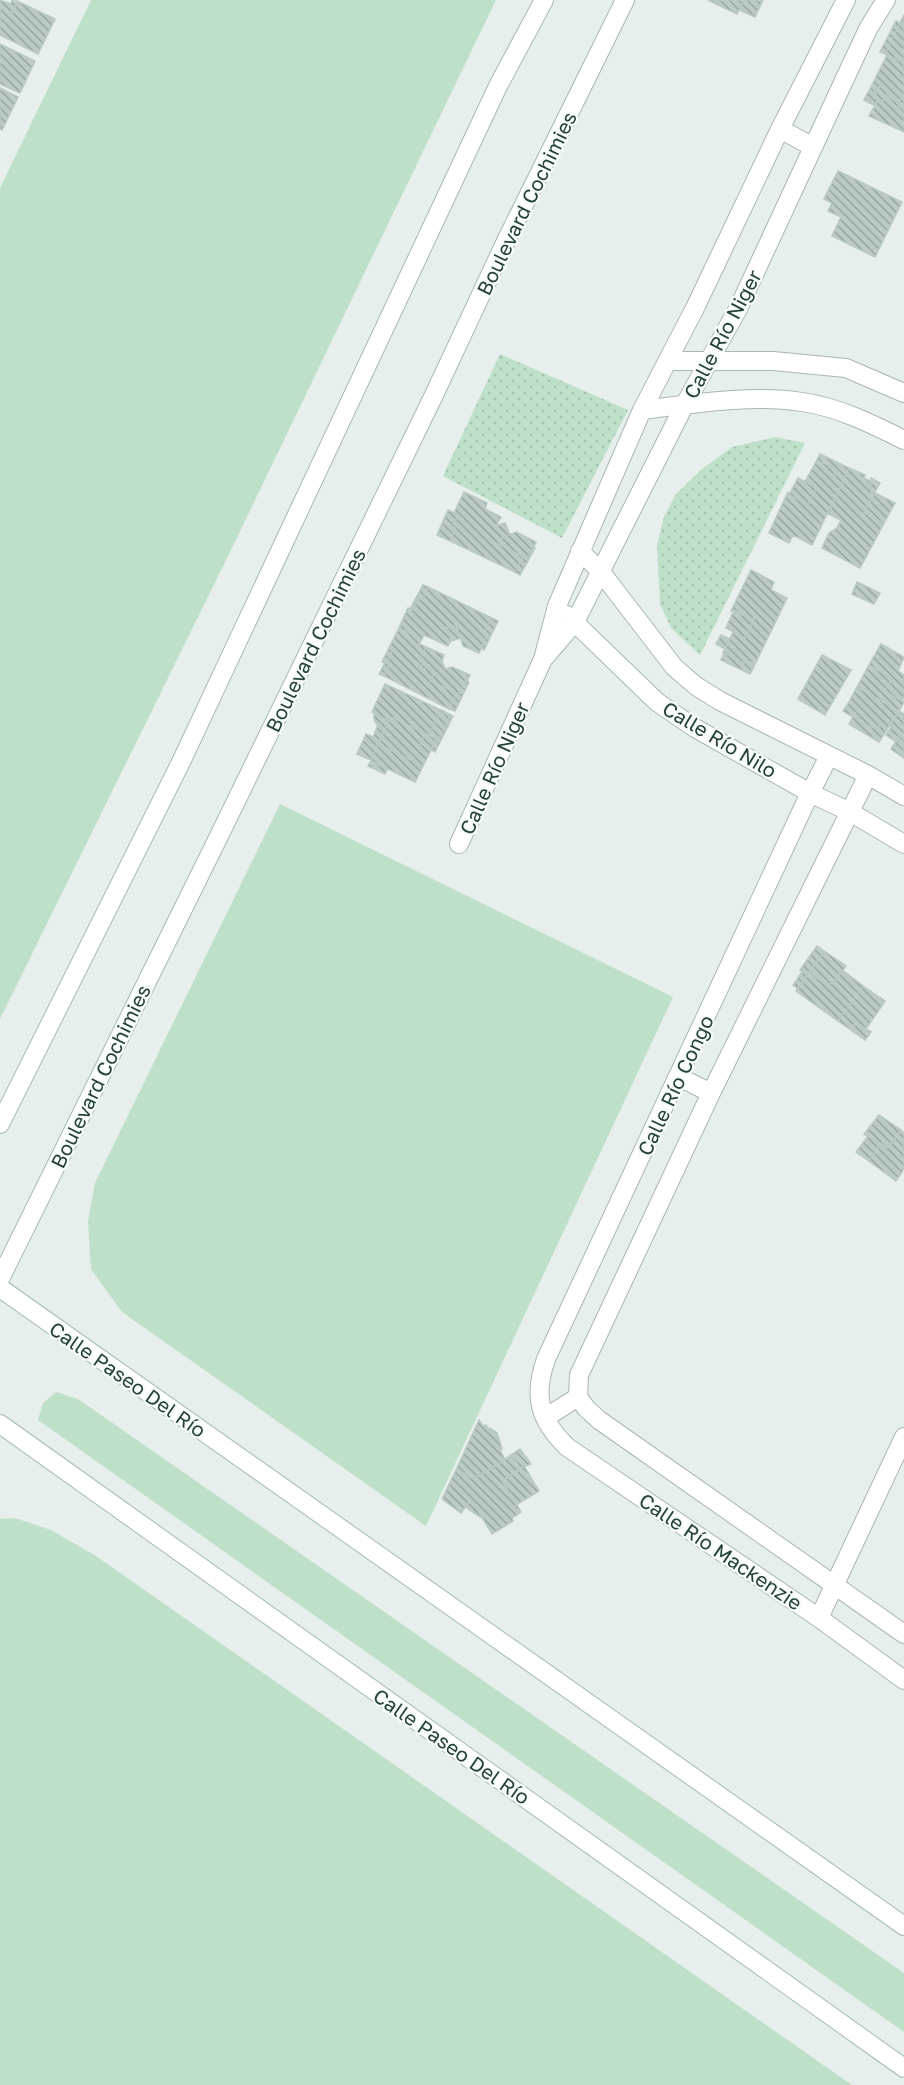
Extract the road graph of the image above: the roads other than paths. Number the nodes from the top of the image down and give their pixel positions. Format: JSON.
{"nodes":[{"id":1,"x":544,"y":0,"type":"edge"},
{"id":2,"x":625,"y":0,"type":"edge"},
{"id":3,"x":846,"y":0,"type":"edge"},
{"id":4,"x":886,"y":0,"type":"edge"},
{"id":5,"x":780,"y":129,"type":"junction"},
{"id":6,"x":813,"y":147,"type":"junction"},
{"id":7,"x":667,"y":361,"type":"junction"},
{"id":8,"x":710,"y":361,"type":"junction"},
{"id":9,"x":904,"y":393,"type":"edge"},
{"id":10,"x":685,"y":404,"type":"junction"},
{"id":11,"x":642,"y":410,"type":"junction"},
{"id":12,"x":904,"y":441,"type":"edge"},
{"id":13,"x":580,"y":551,"type":"junction"},
{"id":14,"x":601,"y":572,"type":"junction"},
{"id":15,"x":557,"y":606,"type":"junction"},
{"id":16,"x":575,"y":622,"type":"junction"},
{"id":17,"x":543,"y":659,"type":"junction"},
{"id":18,"x":829,"y":756,"type":"junction"},
{"id":19,"x":868,"y":775,"type":"junction"},
{"id":20,"x":810,"y":793,"type":"junction"},
{"id":21,"x":904,"y":796,"type":"edge"},
{"id":22,"x":850,"y":812,"type":"junction"},
{"id":23,"x":459,"y":844,"type":"dead end"},
{"id":24,"x":904,"y":844,"type":"edge"},
{"id":25,"x":678,"y":1077,"type":"junction"},
{"id":26,"x":711,"y":1093,"type":"junction"},
{"id":27,"x":0,"y":1124,"type":"edge"},
{"id":28,"x":0,"y":1279,"type":"edge"},
{"id":29,"x":0,"y":1288,"type":"edge"},
{"id":30,"x":578,"y":1397,"type":"junction"},
{"id":31,"x":544,"y":1418,"type":"junction"},
{"id":32,"x":0,"y":1424,"type":"edge"},
{"id":33,"x":904,"y":1437,"type":"edge"},
{"id":34,"x":835,"y":1586,"type":"junction"},
{"id":35,"x":819,"y":1618,"type":"junction"},
{"id":36,"x":904,"y":1634,"type":"edge"},
{"id":37,"x":904,"y":1680,"type":"edge"},
{"id":38,"x":904,"y":1926,"type":"edge"},
{"id":39,"x":904,"y":2068,"type":"edge"}],
"edges":[{"from":1,"to":27,"type":"street"},
{"from":2,"to":28,"type":"street","name":"Boulevard Cochimies"},
{"from":3,"to":5,"type":"street","name":"Calle Río Niger"},
{"from":4,"to":6,"type":"street","name":"Calle Río Niger"},
{"from":5,"to":6,"type":"street"},
{"from":5,"to":7,"type":"street","name":"Calle Río Niger"},
{"from":6,"to":8,"type":"street","name":"Calle Río Niger"},
{"from":7,"to":8,"type":"street"},
{"from":7,"to":11,"type":"street","name":"Calle Río Niger"},
{"from":8,"to":9,"type":"street"},
{"from":8,"to":10,"type":"street","name":"Calle Río Niger"},
{"from":10,"to":11,"type":"street"},
{"from":10,"to":12,"type":"street"},
{"from":10,"to":14,"type":"street","name":"Calle Río Niger"},
{"from":11,"to":13,"type":"street","name":"Calle Río Niger"},
{"from":13,"to":14,"type":"street","name":"Calle Río Nilo"},
{"from":13,"to":15,"type":"street","name":"Calle Río Niger"},
{"from":14,"to":16,"type":"street","name":"Calle Río Niger"},
{"from":14,"to":18,"type":"street","name":"Calle Río Nilo"},
{"from":15,"to":16,"type":"street","name":"Calle Río Nilo"},
{"from":15,"to":17,"type":"street","name":"Calle Río Niger"},
{"from":16,"to":17,"type":"street","name":"Calle Río Niger"},
{"from":16,"to":20,"type":"street","name":"Calle Río Nilo"},
{"from":17,"to":23,"type":"street","name":"Calle Río Niger"},
{"from":18,"to":19,"type":"street","name":"Calle Río Nilo"},
{"from":18,"to":20,"type":"street","name":"Calle Río Congo"},
{"from":19,"to":21,"type":"street","name":"Calle Río Nilo"},
{"from":19,"to":22,"type":"street","name":"Calle Río Congo"},
{"from":20,"to":22,"type":"street","name":"Calle Río Nilo"},
{"from":20,"to":25,"type":"street","name":"Calle Río Congo"},
{"from":22,"to":24,"type":"street","name":"Calle Río Nilo"},
{"from":22,"to":26,"type":"street","name":"Calle Río Congo"},
{"from":25,"to":26,"type":"street"},
{"from":25,"to":31,"type":"street","name":"Calle Río Congo"},
{"from":26,"to":30,"type":"street","name":"Calle Río Congo"},
{"from":29,"to":38,"type":"street","name":"Calle Paseo Del Río"},
{"from":30,"to":31,"type":"street"},
{"from":30,"to":34,"type":"street","name":"Calle Río Mackenzie"},
{"from":31,"to":35,"type":"street","name":"Calle Río Mackenzie"},
{"from":32,"to":39,"type":"street","name":"Calle Paseo Del Río"},
{"from":33,"to":34,"type":"street"},
{"from":34,"to":35,"type":"street"},
{"from":34,"to":36,"type":"street","name":"Calle Río Mackenzie"},
{"from":35,"to":37,"type":"street","name":"Calle Río Mackenzie"}]}
